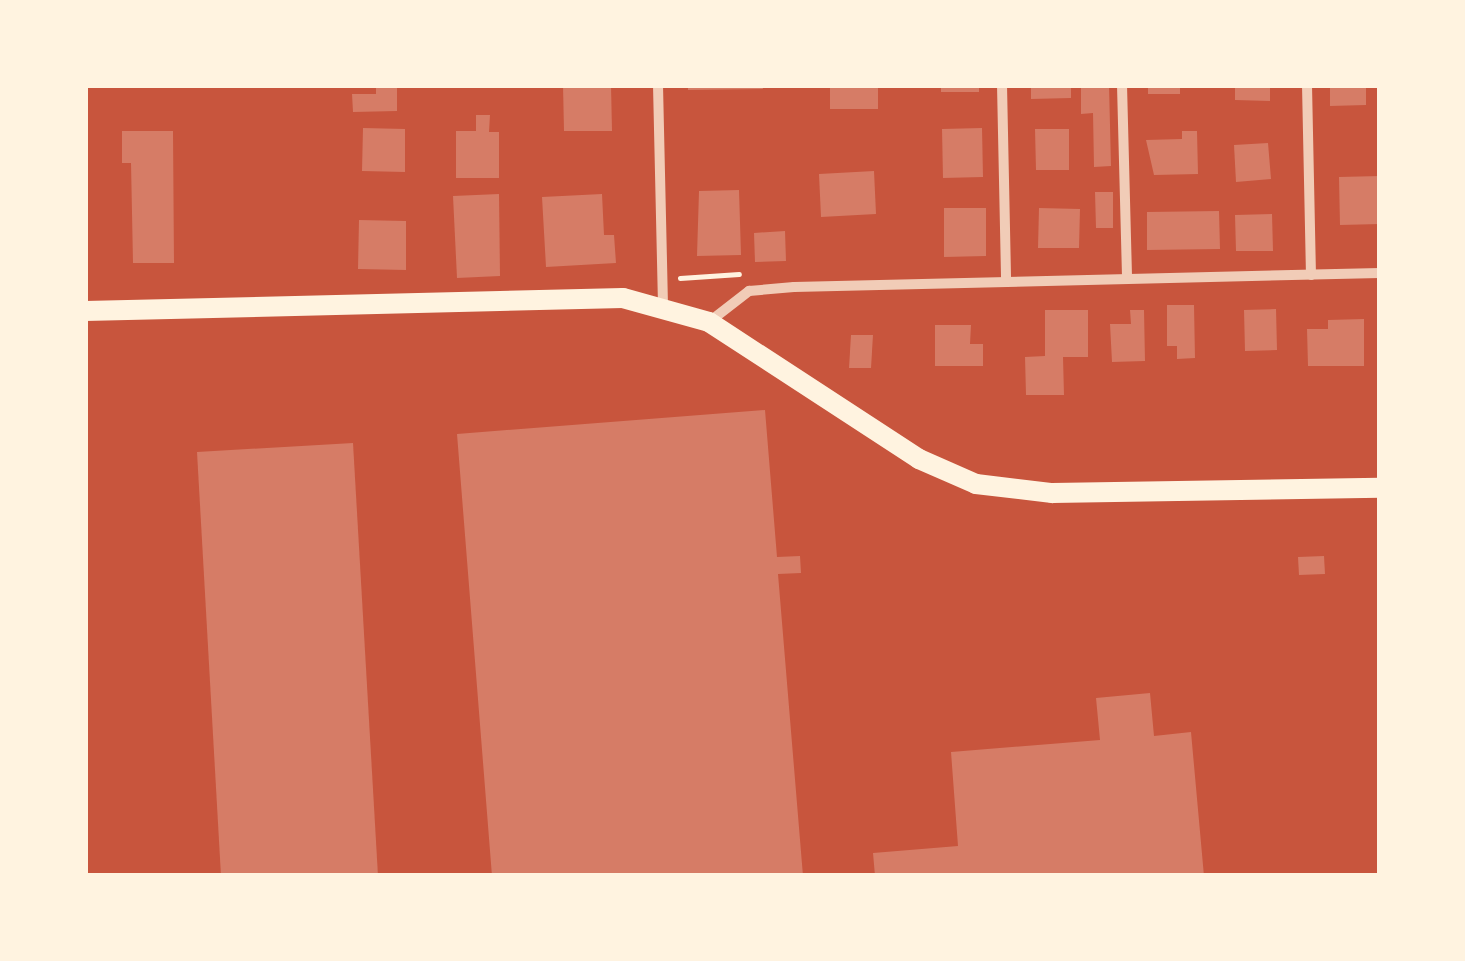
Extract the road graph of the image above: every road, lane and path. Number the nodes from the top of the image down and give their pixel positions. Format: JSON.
{"nodes":[{"id":1,"x":658,"y":85,"type":"edge"},
{"id":2,"x":1002,"y":85,"type":"edge"},
{"id":3,"x":1122,"y":85,"type":"edge"},
{"id":4,"x":1307,"y":85,"type":"edge"},
{"id":5,"x":1380,"y":274,"type":"edge"},
{"id":6,"x":1311,"y":275,"type":"junction"},
{"id":7,"x":1127,"y":277,"type":"junction"},
{"id":8,"x":1006,"y":280,"type":"junction"},
{"id":9,"x":663,"y":305,"type":"junction"},
{"id":10,"x":85,"y":311,"type":"edge"},
{"id":11,"x":710,"y":322,"type":"junction"},
{"id":12,"x":1380,"y":488,"type":"edge"}],
"edges":[{"from":1,"to":9,"type":"street"},
{"from":2,"to":8,"type":"street"},
{"from":3,"to":7,"type":"street"},
{"from":4,"to":6,"type":"street"},
{"from":5,"to":6,"type":"street"},
{"from":6,"to":7,"type":"street"},
{"from":7,"to":8,"type":"street"},
{"from":8,"to":11,"type":"street"},
{"from":9,"to":10,"type":"main road"},
{"from":9,"to":11,"type":"main road"},
{"from":11,"to":12,"type":"main road"}]}
